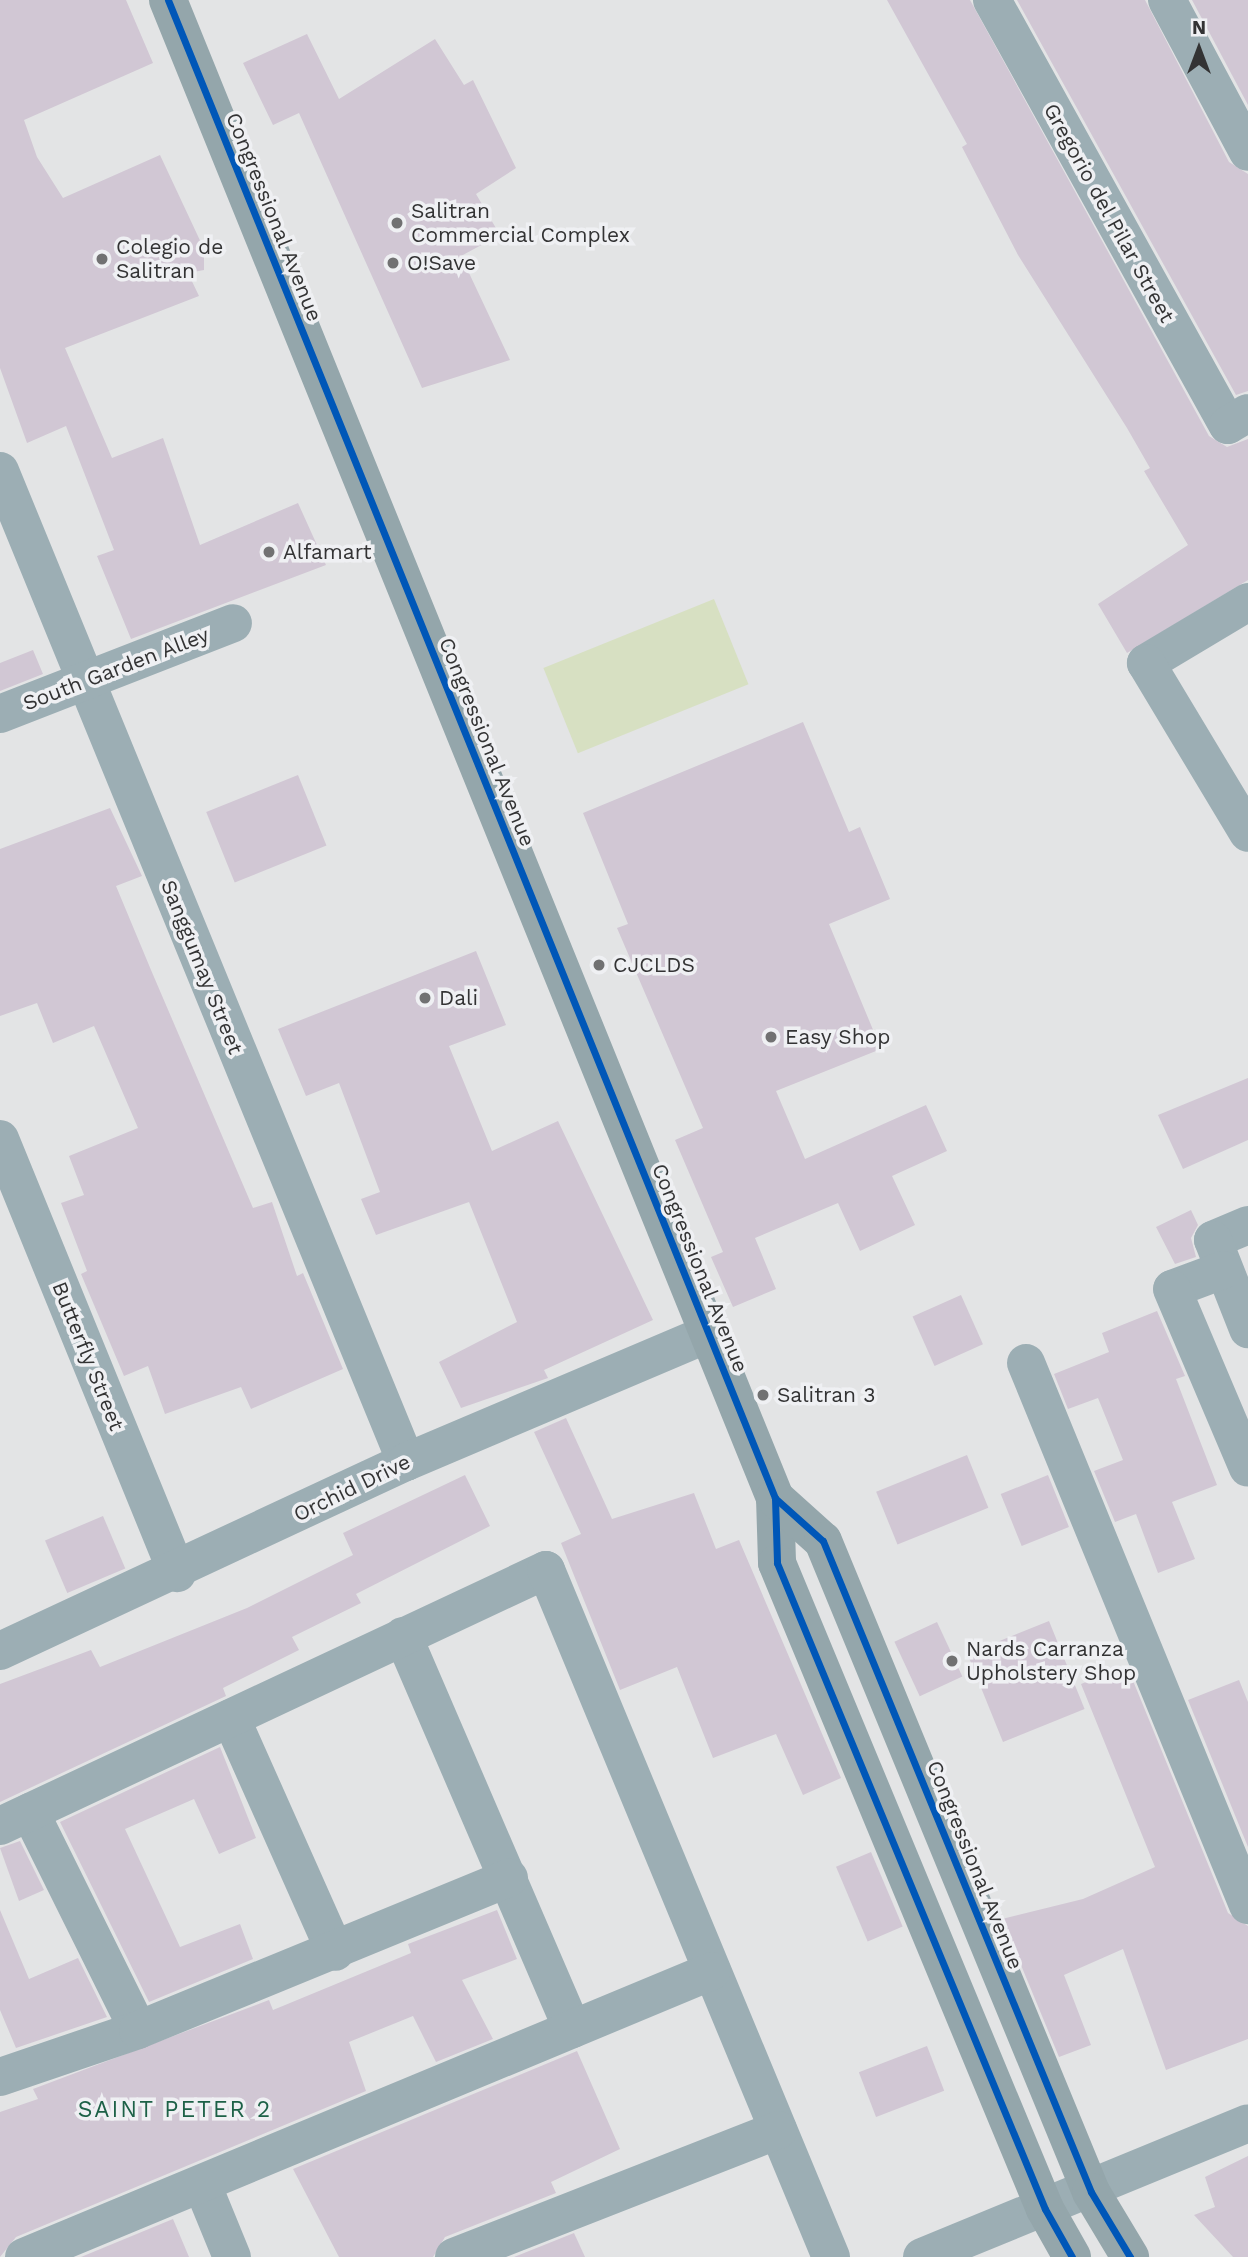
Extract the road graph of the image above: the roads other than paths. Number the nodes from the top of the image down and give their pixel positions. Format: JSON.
{"nodes":[{"id":1,"x":168,"y":0,"type":"edge"},
{"id":2,"x":992,"y":0,"type":"edge"},
{"id":3,"x":1167,"y":0,"type":"edge"},
{"id":4,"x":1248,"y":152,"type":"edge"},
{"id":5,"x":1238,"y":419,"type":"edge"},
{"id":6,"x":2,"y":481,"type":"edge"},
{"id":7,"x":1248,"y":602,"type":"edge"},
{"id":8,"x":233,"y":623,"type":"dead end"},
{"id":9,"x":83,"y":681,"type":"junction"},
{"id":10,"x":0,"y":714,"type":"edge"},
{"id":11,"x":1237,"y":784,"type":"edge"},
{"id":12,"x":1248,"y":833,"type":"edge"},
{"id":13,"x":0,"y":1139,"type":"edge"},
{"id":14,"x":1248,"y":1225,"type":"edge"},
{"id":15,"x":1223,"y":1270,"type":"junction"},
{"id":16,"x":1248,"y":1329,"type":"edge"},
{"id":17,"x":708,"y":1334,"type":"junction"},
{"id":18,"x":1026,"y":1363,"type":"dead end"},
{"id":19,"x":406,"y":1462,"type":"junction"},
{"id":20,"x":1248,"y":1468,"type":"edge"},
{"id":21,"x":775,"y":1497,"type":"junction"},
{"id":22,"x":177,"y":1573,"type":"junction"},
{"id":23,"x":403,"y":1636,"type":"junction"},
{"id":24,"x":0,"y":1651,"type":"edge"},
{"id":25,"x":231,"y":1718,"type":"junction"},
{"id":26,"x":15,"y":1819,"type":"edge"},
{"id":27,"x":509,"y":1878,"type":"junction"},
{"id":28,"x":1248,"y":1905,"type":"edge"},
{"id":29,"x":335,"y":1952,"type":"junction"},
{"id":30,"x":712,"y":1971,"type":"junction"},
{"id":31,"x":572,"y":2029,"type":"junction"},
{"id":32,"x":138,"y":2030,"type":"junction"},
{"id":33,"x":0,"y":2077,"type":"edge"},
{"id":34,"x":1248,"y":2123,"type":"edge"},
{"id":35,"x":778,"y":2130,"type":"junction"},
{"id":36,"x":202,"y":2184,"type":"junction"},
{"id":37,"x":1091,"y":2192,"type":"junction"},
{"id":38,"x":1045,"y":2209,"type":"junction"},
{"id":39,"x":24,"y":2257,"type":"edge"},
{"id":40,"x":232,"y":2257,"type":"edge"},
{"id":41,"x":454,"y":2257,"type":"edge"},
{"id":42,"x":831,"y":2257,"type":"edge"},
{"id":43,"x":922,"y":2257,"type":"edge"},
{"id":44,"x":1072,"y":2257,"type":"edge"},
{"id":45,"x":1130,"y":2257,"type":"edge"}],
"edges":[{"from":1,"to":17,"type":"main road","name":"Congressional Avenue"},
{"from":2,"to":5,"type":"street","name":"Gregorio del Pilar Street"},
{"from":3,"to":4,"type":"street"},
{"from":6,"to":9,"type":"street","name":"Sanggumay Street"},
{"from":7,"to":11,"type":"street"},
{"from":8,"to":9,"type":"street","name":"South Garden Alley"},
{"from":9,"to":10,"type":"street","name":"South Garden Alley"},
{"from":9,"to":19,"type":"street","name":"Sanggumay Street"},
{"from":11,"to":12,"type":"street"},
{"from":13,"to":22,"type":"street","name":"Butterfly Street"},
{"from":14,"to":15,"type":"street"},
{"from":15,"to":16,"type":"street"},
{"from":15,"to":20,"type":"street"},
{"from":17,"to":19,"type":"street","name":"Orchid Drive"},
{"from":17,"to":21,"type":"main road","name":"Congressional Avenue"},
{"from":18,"to":28,"type":"street"},
{"from":19,"to":22,"type":"street","name":"Orchid Drive"},
{"from":21,"to":37,"type":"main road","name":"Congressional Avenue"},
{"from":21,"to":38,"type":"main road","name":"Congressional Avenue"},
{"from":22,"to":24,"type":"street","name":"Orchid Drive"},
{"from":23,"to":25,"type":"street"},
{"from":23,"to":27,"type":"street"},
{"from":23,"to":30,"type":"street"},
{"from":25,"to":26,"type":"street"},
{"from":25,"to":29,"type":"street"},
{"from":26,"to":32,"type":"street"},
{"from":27,"to":29,"type":"street"},
{"from":27,"to":31,"type":"street"},
{"from":29,"to":32,"type":"street"},
{"from":30,"to":31,"type":"street"},
{"from":30,"to":35,"type":"street"},
{"from":31,"to":36,"type":"street"},
{"from":32,"to":33,"type":"street"},
{"from":34,"to":37,"type":"street"},
{"from":35,"to":41,"type":"street"},
{"from":35,"to":42,"type":"street"},
{"from":36,"to":39,"type":"street"},
{"from":36,"to":40,"type":"street"},
{"from":37,"to":38,"type":"street"},
{"from":37,"to":45,"type":"main road","name":"Congressional Avenue"},
{"from":38,"to":43,"type":"street"},
{"from":38,"to":44,"type":"main road","name":"Congressional Avenue"}]}
